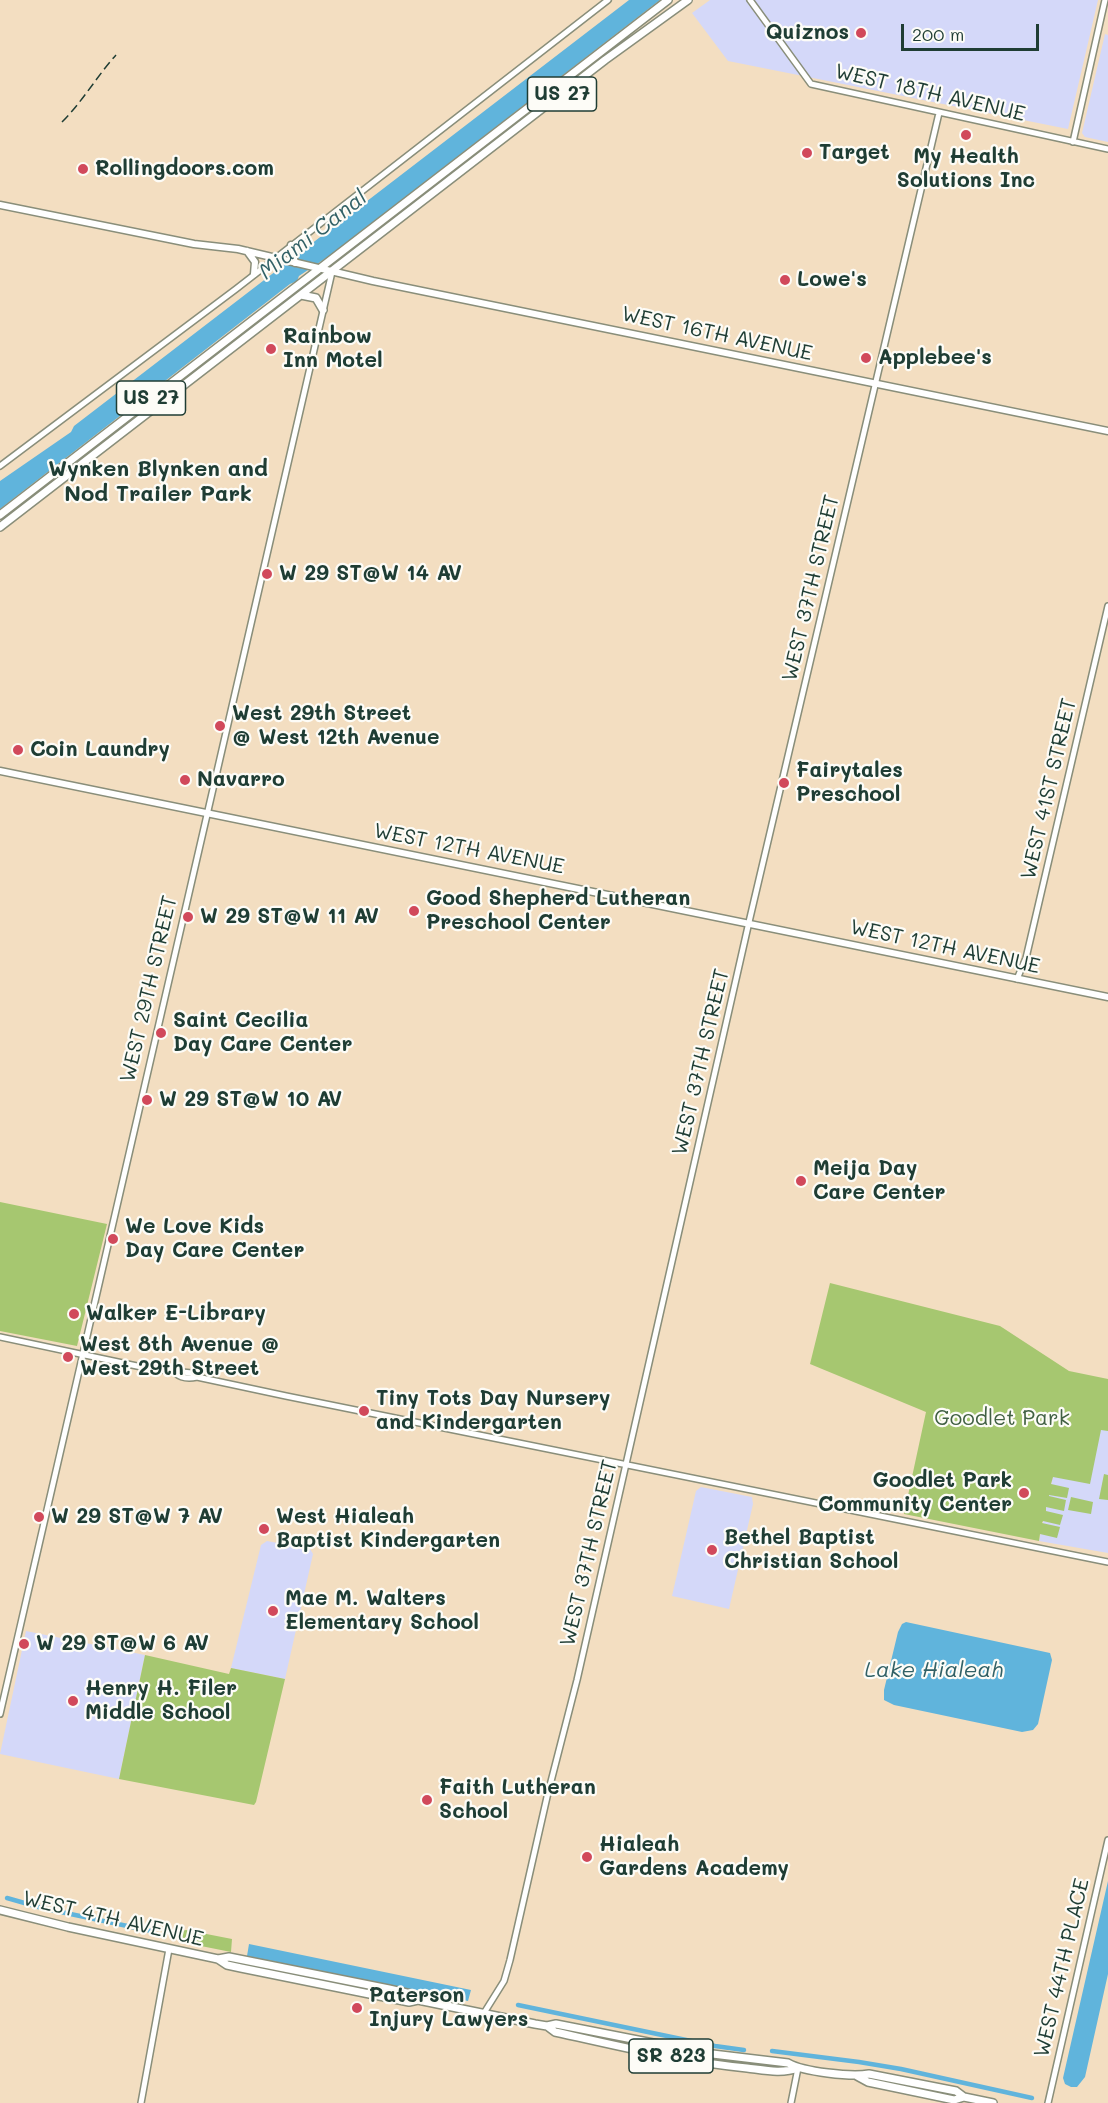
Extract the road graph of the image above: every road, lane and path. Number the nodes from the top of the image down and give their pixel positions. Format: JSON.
{"nodes":[{"id":1,"x":608,"y":0,"type":"edge"},
{"id":2,"x":668,"y":0,"type":"edge"},
{"id":3,"x":688,"y":0,"type":"edge"},
{"id":4,"x":750,"y":0,"type":"edge"},
{"id":5,"x":1105,"y":0,"type":"edge"},
{"id":6,"x":939,"y":113,"type":"junction"},
{"id":7,"x":1073,"y":142,"type":"junction"},
{"id":8,"x":1108,"y":149,"type":"edge"},
{"id":9,"x":0,"y":205,"type":"edge"},
{"id":10,"x":291,"y":249,"type":"junction"},
{"id":11,"x":246,"y":251,"type":"junction"},
{"id":12,"x":275,"y":258,"type":"junction"},
{"id":13,"x":295,"y":263,"type":"junction"},
{"id":14,"x":317,"y":267,"type":"junction"},
{"id":15,"x":332,"y":271,"type":"junction"},
{"id":16,"x":255,"y":274,"type":"junction"},
{"id":17,"x":302,"y":295,"type":"junction"},
{"id":18,"x":323,"y":310,"type":"junction"},
{"id":19,"x":876,"y":383,"type":"junction"},
{"id":20,"x":1108,"y":431,"type":"edge"},
{"id":21,"x":0,"y":466,"type":"edge"},
{"id":22,"x":0,"y":515,"type":"edge"},
{"id":23,"x":0,"y":527,"type":"edge"},
{"id":24,"x":1108,"y":606,"type":"edge"},
{"id":25,"x":0,"y":771,"type":"edge"},
{"id":26,"x":206,"y":813,"type":"junction"},
{"id":27,"x":750,"y":922,"type":"junction"},
{"id":28,"x":1017,"y":979,"type":"junction"},
{"id":29,"x":1108,"y":997,"type":"edge"},
{"id":30,"x":0,"y":1337,"type":"edge"},
{"id":31,"x":83,"y":1355,"type":"junction"},
{"id":32,"x":626,"y":1464,"type":"junction"},
{"id":33,"x":1108,"y":1562,"type":"edge"},
{"id":34,"x":0,"y":1714,"type":"edge"},
{"id":35,"x":1108,"y":1840,"type":"edge"},
{"id":36,"x":0,"y":1910,"type":"edge"},
{"id":37,"x":170,"y":1949,"type":"junction"},
{"id":38,"x":218,"y":1959,"type":"junction"},
{"id":39,"x":323,"y":1976,"type":"junction"},
{"id":40,"x":310,"y":1982,"type":"junction"},
{"id":41,"x":418,"y":2000,"type":"junction"},
{"id":42,"x":484,"y":2013,"type":"junction"},
{"id":43,"x":547,"y":2026,"type":"junction"},
{"id":44,"x":597,"y":2032,"type":"junction"},
{"id":45,"x":587,"y":2039,"type":"junction"},
{"id":46,"x":798,"y":2068,"type":"junction"},
{"id":47,"x":141,"y":2103,"type":"edge"},
{"id":48,"x":791,"y":2103,"type":"edge"},
{"id":49,"x":993,"y":2103,"type":"edge"},
{"id":50,"x":1048,"y":2103,"type":"edge"}],
"edges":[{"from":1,"to":10,"type":"street"},
{"from":2,"to":14,"type":"main road","number":"US 27"},
{"from":3,"to":15,"type":"main road","number":"US 27"},
{"from":4,"to":6,"type":"street","name":"WEST 18TH AVENUE"},
{"from":5,"to":7,"type":"street"},
{"from":6,"to":7,"type":"street","name":"WEST 18TH AVENUE"},
{"from":6,"to":19,"type":"street","name":"WEST 37TH STREET"},
{"from":7,"to":8,"type":"street","name":"WEST 18TH AVENUE"},
{"from":9,"to":11,"type":"main road","name":"WEST 16TH AVENUE"},
{"from":10,"to":12,"type":"street"},
{"from":10,"to":13,"type":"main road"},
{"from":11,"to":12,"type":"main road","name":"WEST 16TH AVENUE"},
{"from":11,"to":16,"type":"main road"},
{"from":12,"to":13,"type":"main road","name":"WEST 16TH AVENUE"},
{"from":12,"to":16,"type":"street"},
{"from":13,"to":14,"type":"main road","name":"WEST 16TH AVENUE"},
{"from":14,"to":15,"type":"main road","name":"WEST 16TH AVENUE"},
{"from":14,"to":22,"type":"main road","number":"US 27"},
{"from":15,"to":17,"type":"main road","number":"US 27"},
{"from":15,"to":18,"type":"street","name":"WEST 29TH STREET"},
{"from":15,"to":19,"type":"main road","name":"WEST 16TH AVENUE"},
{"from":16,"to":21,"type":"street"},
{"from":17,"to":18,"type":"main road"},
{"from":17,"to":23,"type":"main road","number":"US 27"},
{"from":18,"to":26,"type":"street","name":"WEST 29TH STREET"},
{"from":19,"to":20,"type":"main road","name":"WEST 16TH AVENUE"},
{"from":19,"to":27,"type":"street","name":"WEST 37TH STREET"},
{"from":24,"to":28,"type":"street","name":"WEST 41ST STREET"},
{"from":25,"to":26,"type":"main road","name":"WEST 12TH AVENUE"},
{"from":26,"to":27,"type":"main road","name":"WEST 12TH AVENUE"},
{"from":26,"to":31,"type":"street","name":"WEST 29TH STREET"},
{"from":27,"to":28,"type":"main road","name":"WEST 12TH AVENUE"},
{"from":27,"to":32,"type":"street","name":"WEST 37TH STREET"},
{"from":28,"to":29,"type":"main road","name":"WEST 12TH AVENUE"},
{"from":30,"to":31,"type":"street"},
{"from":31,"to":32,"type":"street"},
{"from":31,"to":34,"type":"street","name":"WEST 29TH STREET"},
{"from":32,"to":33,"type":"street"},
{"from":32,"to":42,"type":"street","name":"WEST 37TH STREET"},
{"from":35,"to":50,"type":"street","name":"WEST 44TH PLACE"},
{"from":36,"to":37,"type":"main road","name":"WEST 4TH AVENUE","number":"SR 823"},
{"from":37,"to":38,"type":"main road","name":"WEST 4TH AVENUE","number":"SR 823"},
{"from":37,"to":47,"type":"street"},
{"from":38,"to":39,"type":"main road","name":"WEST 4TH AVENUE","number":"SR 823"},
{"from":38,"to":40,"type":"main road","name":"WEST 4TH AVENUE","number":"SR 823"},
{"from":39,"to":40,"type":"main road"},
{"from":39,"to":41,"type":"main road","name":"WEST 4TH AVENUE","number":"SR 823"},
{"from":40,"to":41,"type":"main road","name":"WEST 4TH AVENUE","number":"SR 823"},
{"from":41,"to":42,"type":"main road","name":"WEST 4TH AVENUE","number":"SR 823"},
{"from":42,"to":43,"type":"main road","name":"WEST 4TH AVENUE","number":"SR 823"},
{"from":43,"to":44,"type":"main road","name":"WEST 4TH AVENUE","number":"SR 823"},
{"from":43,"to":45,"type":"main road","name":"WEST 4TH AVENUE","number":"SR 823"},
{"from":44,"to":45,"type":"main road"},
{"from":44,"to":46,"type":"main road","name":"WEST 4TH AVENUE","number":"SR 823"},
{"from":45,"to":46,"type":"main road","name":"WEST 4TH AVENUE","number":"SR 823"},
{"from":46,"to":48,"type":"street"},
{"from":46,"to":49,"type":"main road","name":"WEST 4TH AVENUE","number":"SR 823"}]}
